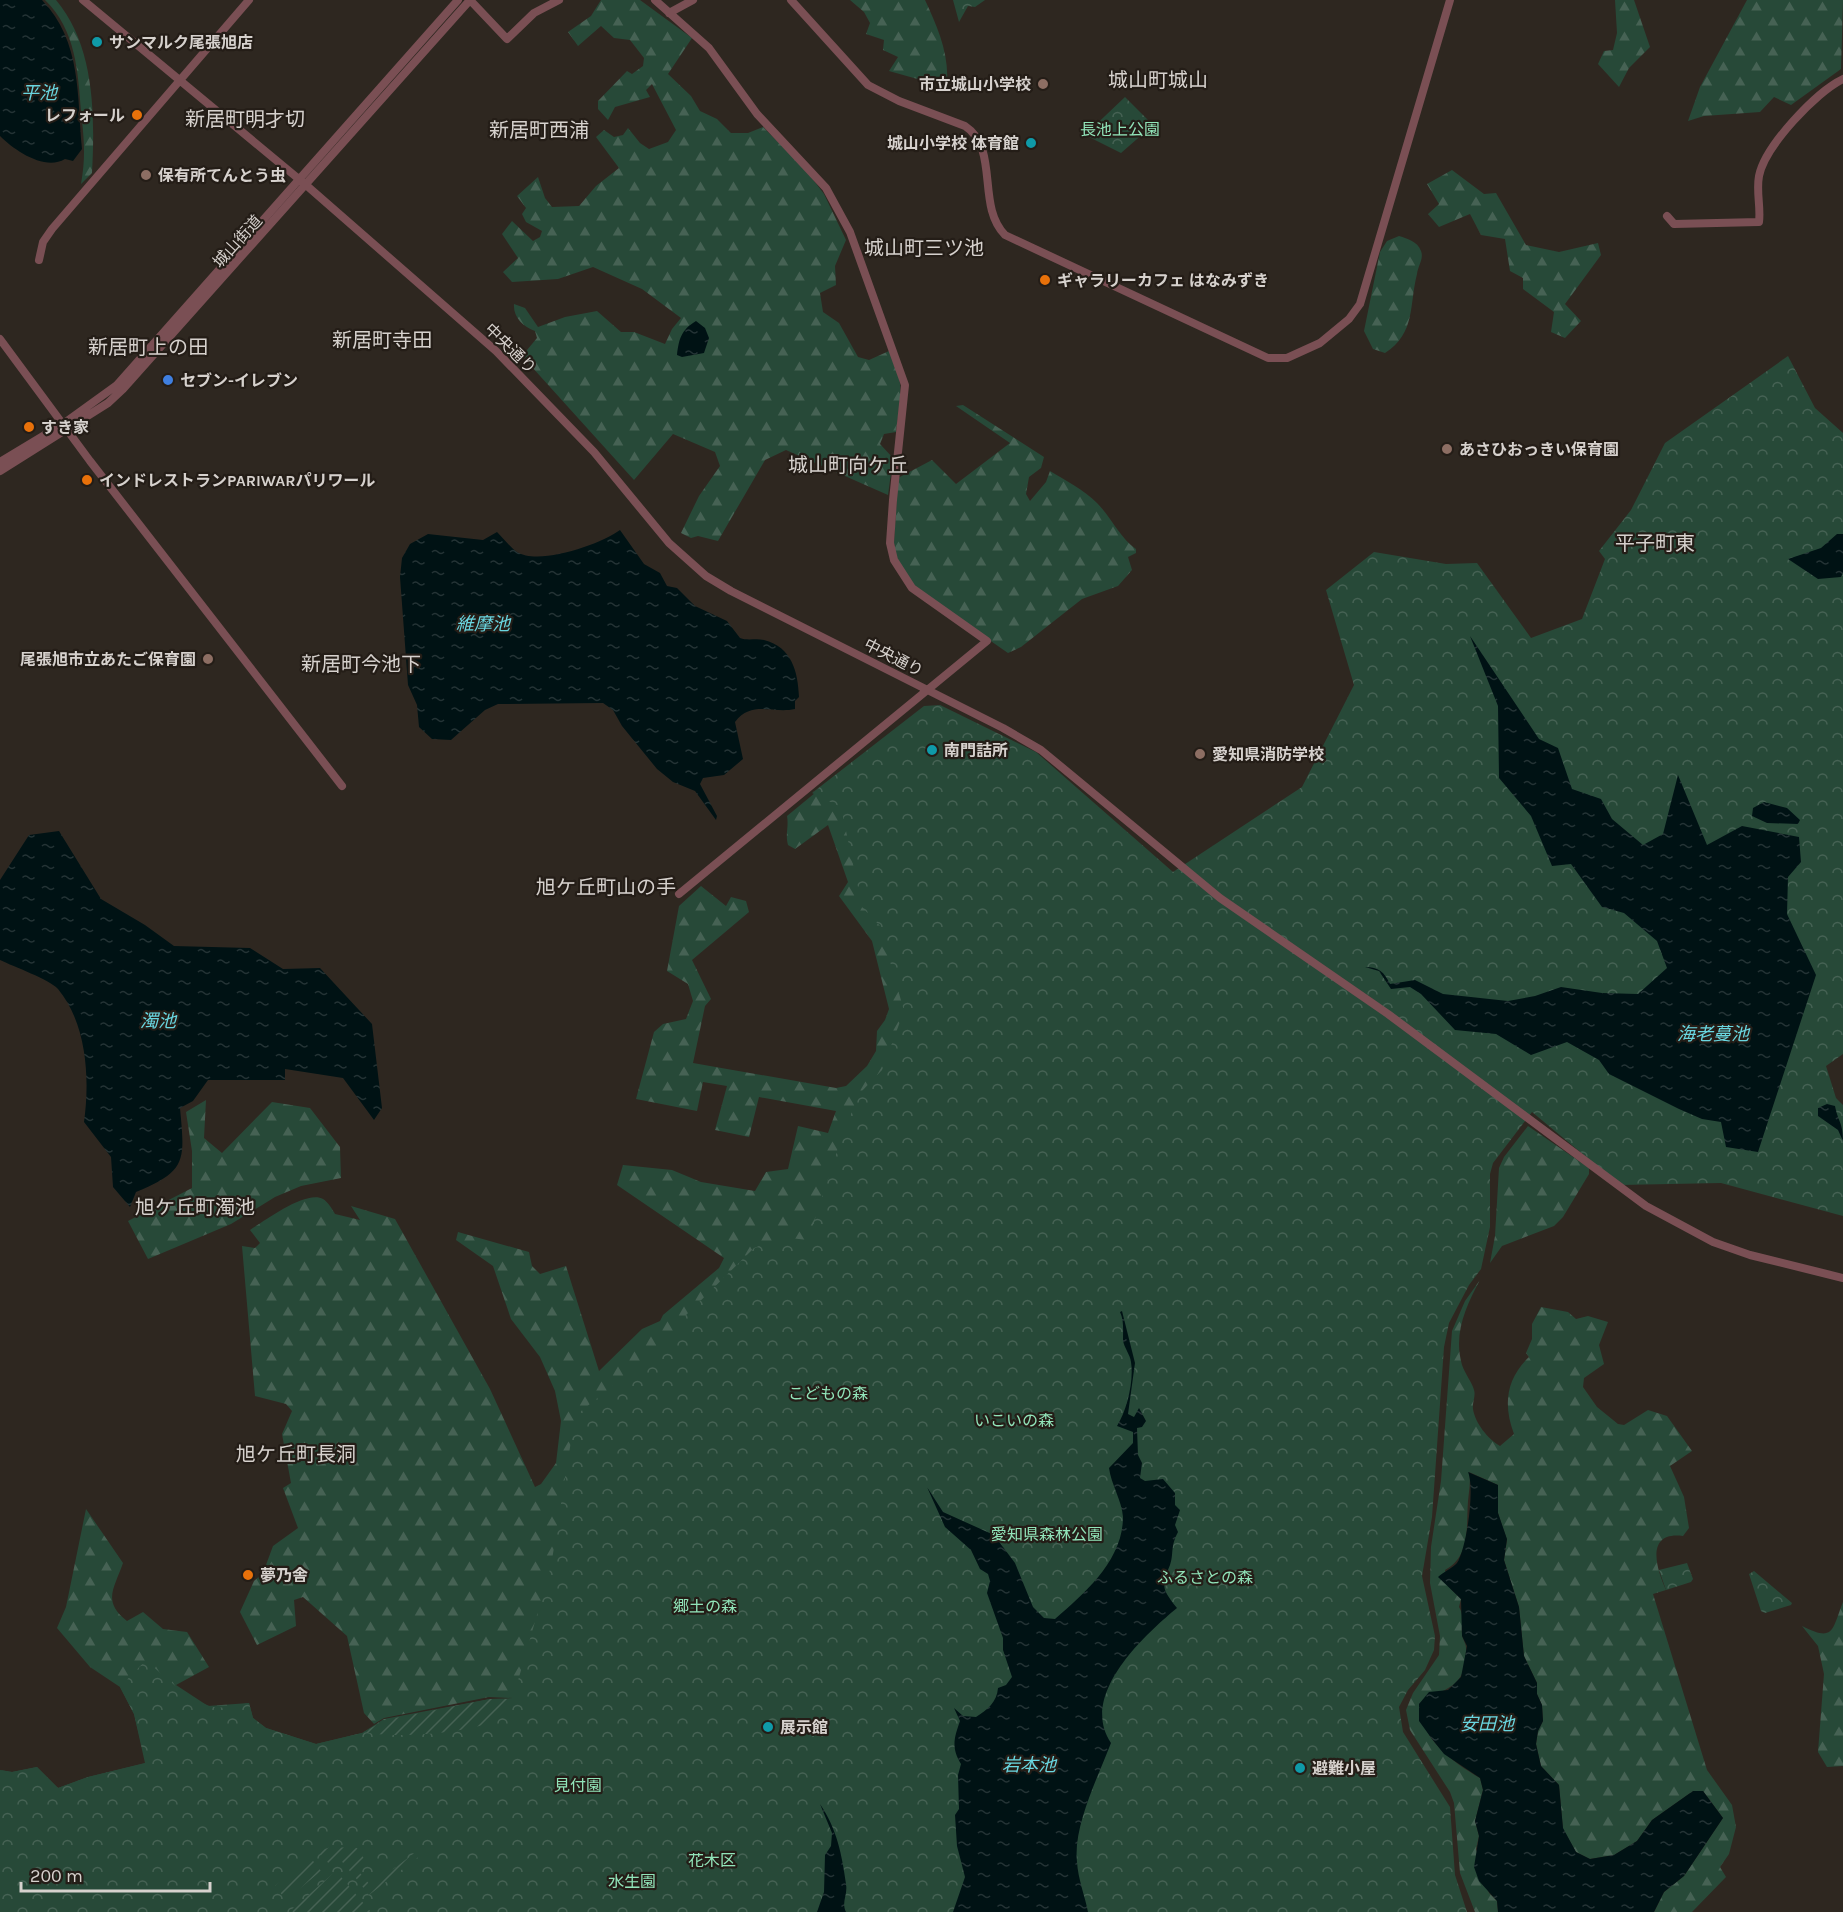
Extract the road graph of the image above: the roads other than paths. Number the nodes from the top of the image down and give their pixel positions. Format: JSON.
{"nodes":[{"id":1,"x":83,"y":0,"type":"edge"},
{"id":2,"x":249,"y":0,"type":"edge"},
{"id":3,"x":458,"y":0,"type":"edge"},
{"id":4,"x":470,"y":0,"type":"edge"},
{"id":5,"x":559,"y":0,"type":"edge"},
{"id":6,"x":655,"y":0,"type":"edge"},
{"id":7,"x":693,"y":0,"type":"edge"},
{"id":8,"x":791,"y":0,"type":"edge"},
{"id":9,"x":1449,"y":0,"type":"edge"},
{"id":10,"x":669,"y":13,"type":"junction"},
{"id":11,"x":179,"y":79,"type":"junction"},
{"id":12,"x":1843,"y":80,"type":"edge"},
{"id":13,"x":303,"y":183,"type":"junction"},
{"id":14,"x":1667,"y":216,"type":"dead end"},
{"id":15,"x":39,"y":260,"type":"dead end"},
{"id":16,"x":0,"y":339,"type":"edge"},
{"id":17,"x":65,"y":427,"type":"junction"},
{"id":18,"x":0,"y":462,"type":"edge"},
{"id":19,"x":0,"y":471,"type":"edge"},
{"id":20,"x":929,"y":690,"type":"junction"},
{"id":21,"x":342,"y":786,"type":"dead end"},
{"id":22,"x":679,"y":894,"type":"dead end"},
{"id":23,"x":1843,"y":1278,"type":"edge"}],
"edges":[{"from":1,"to":11,"type":"street","name":"中央通り"},
{"from":2,"to":11,"type":"street"},
{"from":3,"to":13,"type":"street","name":"城山街道"},
{"from":4,"to":5,"type":"street"},
{"from":4,"to":13,"type":"street","name":"城山街道"},
{"from":6,"to":10,"type":"street"},
{"from":7,"to":10,"type":"street"},
{"from":8,"to":9,"type":"street"},
{"from":10,"to":20,"type":"street"},
{"from":11,"to":13,"type":"street","name":"中央通り"},
{"from":11,"to":15,"type":"street"},
{"from":12,"to":14,"type":"street"},
{"from":13,"to":17,"type":"street","name":"城山街道"},
{"from":13,"to":20,"type":"street","name":"中央通り"},
{"from":16,"to":17,"type":"street"},
{"from":17,"to":18,"type":"street","name":"城山街道"},
{"from":17,"to":19,"type":"street","name":"城山街道"},
{"from":17,"to":21,"type":"street"},
{"from":20,"to":22,"type":"street"},
{"from":20,"to":23,"type":"street","name":"中央通り"}]}
